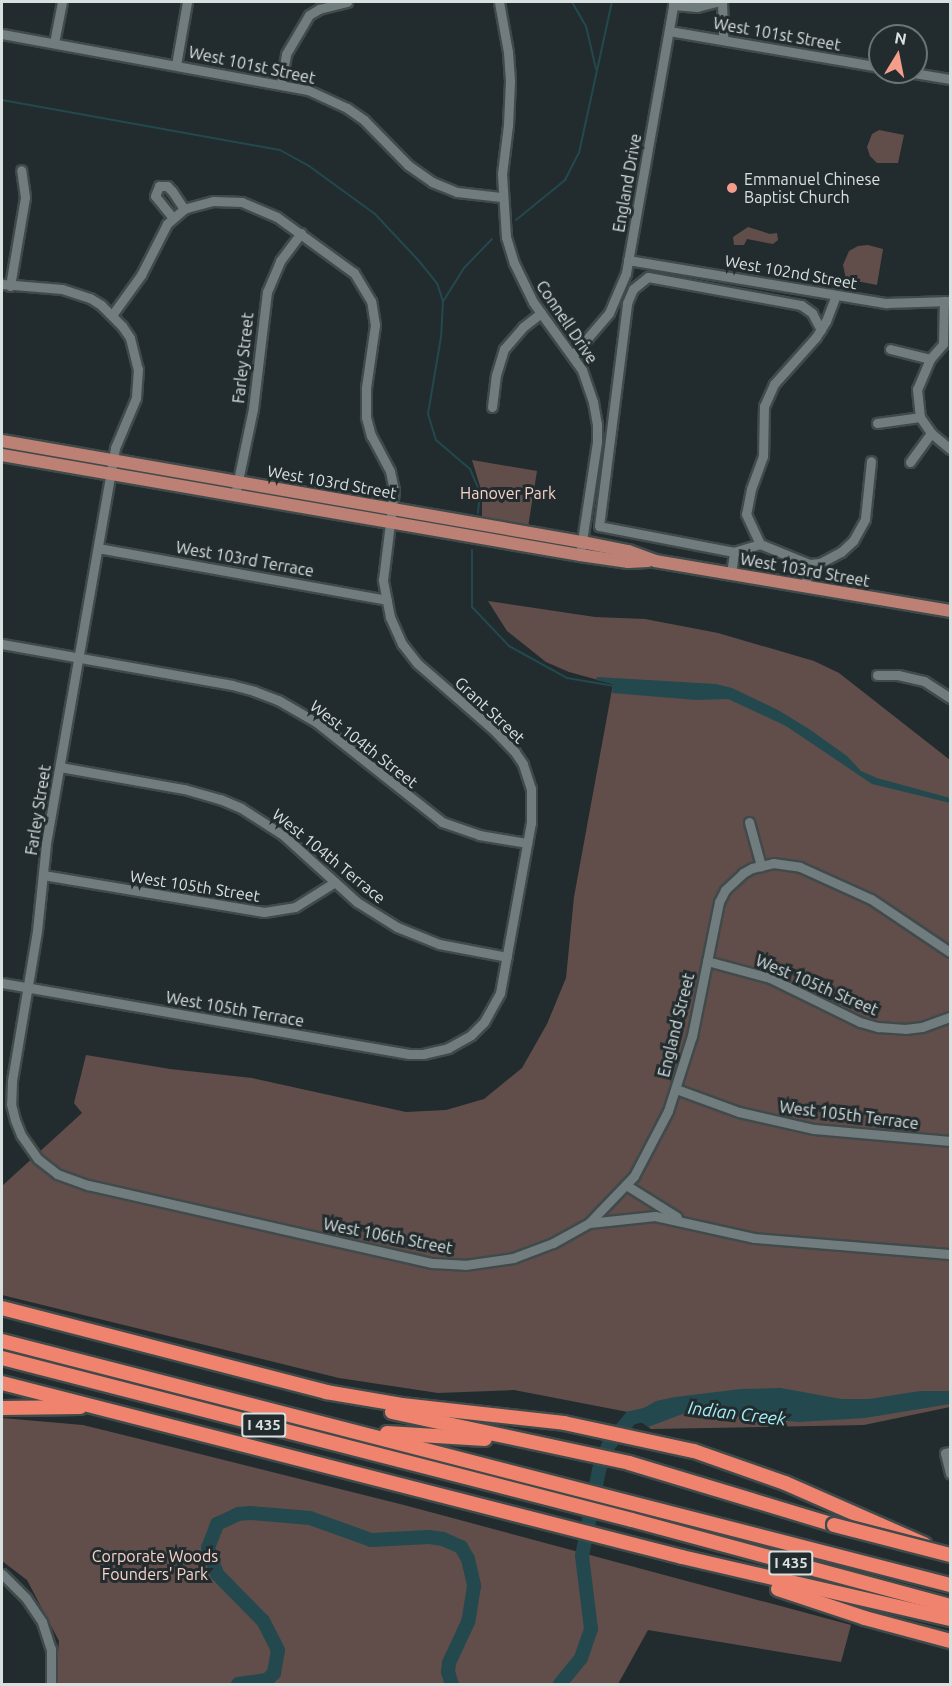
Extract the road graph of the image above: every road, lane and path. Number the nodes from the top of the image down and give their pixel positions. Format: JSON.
{"nodes":[{"id":1,"x":62,"y":2,"type":"edge"},
{"id":2,"x":187,"y":2,"type":"edge"},
{"id":3,"x":308,"y":2,"type":"edge"},
{"id":4,"x":347,"y":2,"type":"edge"},
{"id":5,"x":499,"y":2,"type":"edge"},
{"id":6,"x":716,"y":2,"type":"edge"},
{"id":7,"x":722,"y":2,"type":"edge"},
{"id":8,"x":673,"y":3,"type":"edge"},
{"id":9,"x":314,"y":12,"type":"junction"},
{"id":10,"x":669,"y":32,"type":"junction"},
{"id":11,"x":2,"y":34,"type":"edge"},
{"id":12,"x":723,"y":40,"type":"junction"},
{"id":13,"x":54,"y":43,"type":"junction"},
{"id":14,"x":177,"y":65,"type":"junction"},
{"id":15,"x":868,"y":65,"type":"edge"},
{"id":16,"x":928,"y":75,"type":"edge"},
{"id":17,"x":951,"y":79,"type":"edge"},
{"id":18,"x":281,"y":83,"type":"junction"},
{"id":19,"x":21,"y":170,"type":"dead end"},
{"id":20,"x":501,"y":198,"type":"junction"},
{"id":21,"x":184,"y":209,"type":"junction"},
{"id":22,"x":173,"y":218,"type":"junction"},
{"id":23,"x":301,"y":233,"type":"junction"},
{"id":24,"x":628,"y":260,"type":"junction"},
{"id":25,"x":701,"y":272,"type":"junction"},
{"id":26,"x":6,"y":285,"type":"edge"},
{"id":27,"x":699,"y":286,"type":"junction"},
{"id":28,"x":836,"y":295,"type":"junction"},
{"id":29,"x":947,"y":301,"type":"edge"},
{"id":30,"x":542,"y":313,"type":"junction"},
{"id":31,"x":112,"y":315,"type":"junction"},
{"id":32,"x":820,"y":330,"type":"junction"},
{"id":33,"x":947,"y":344,"type":"edge"},
{"id":34,"x":890,"y":349,"type":"dead end"},
{"id":35,"x":573,"y":355,"type":"junction"},
{"id":36,"x":930,"y":359,"type":"junction"},
{"id":37,"x":492,"y":407,"type":"dead end"},
{"id":38,"x":920,"y":417,"type":"junction"},
{"id":39,"x":877,"y":423,"type":"dead end"},
{"id":40,"x":597,"y":424,"type":"junction"},
{"id":41,"x":612,"y":424,"type":"junction"},
{"id":42,"x":931,"y":433,"type":"junction"},
{"id":43,"x":2,"y":441,"type":"edge"},
{"id":44,"x":951,"y":449,"type":"edge"},
{"id":45,"x":2,"y":455,"type":"edge"},
{"id":46,"x":871,"y":461,"type":"dead end"},
{"id":47,"x":910,"y":462,"type":"dead end"},
{"id":48,"x":113,"y":468,"type":"junction"},
{"id":49,"x":236,"y":489,"type":"junction"},
{"id":50,"x":392,"y":516,"type":"junction"},
{"id":51,"x":582,"y":542,"type":"junction"},
{"id":52,"x":760,"y":544,"type":"junction"},
{"id":53,"x":98,"y":548,"type":"junction"},
{"id":54,"x":734,"y":552,"type":"junction"},
{"id":55,"x":580,"y":555,"type":"junction"},
{"id":56,"x":655,"y":561,"type":"junction"},
{"id":57,"x":809,"y":564,"type":"junction"},
{"id":58,"x":731,"y":573,"type":"junction"},
{"id":59,"x":805,"y":586,"type":"junction"},
{"id":60,"x":386,"y":600,"type":"junction"},
{"id":61,"x":951,"y":611,"type":"edge"},
{"id":62,"x":2,"y":644,"type":"edge"},
{"id":63,"x":79,"y":657,"type":"junction"},
{"id":64,"x":877,"y":675,"type":"dead end"},
{"id":65,"x":951,"y":698,"type":"edge"},
{"id":66,"x":60,"y":767,"type":"junction"},
{"id":67,"x":749,"y":822,"type":"dead end"},
{"id":68,"x":527,"y":843,"type":"junction"},
{"id":69,"x":761,"y":866,"type":"junction"},
{"id":70,"x":44,"y":876,"type":"junction"},
{"id":71,"x":335,"y":882,"type":"junction"},
{"id":72,"x":951,"y":952,"type":"edge"},
{"id":73,"x":507,"y":957,"type":"junction"},
{"id":74,"x":707,"y":961,"type":"junction"},
{"id":75,"x":2,"y":983,"type":"edge"},
{"id":76,"x":27,"y":988,"type":"junction"},
{"id":77,"x":951,"y":1017,"type":"edge"},
{"id":78,"x":462,"y":1041,"type":"joint"},
{"id":79,"x":676,"y":1089,"type":"junction"},
{"id":80,"x":951,"y":1141,"type":"edge"},
{"id":81,"x":38,"y":1159,"type":"joint"},
{"id":82,"x":626,"y":1185,"type":"junction"},
{"id":83,"x":682,"y":1220,"type":"junction"},
{"id":84,"x":590,"y":1223,"type":"junction"},
{"id":85,"x":951,"y":1254,"type":"edge"},
{"id":86,"x":2,"y":1308,"type":"edge"},
{"id":87,"x":2,"y":1341,"type":"edge"},
{"id":88,"x":2,"y":1358,"type":"edge"},
{"id":89,"x":2,"y":1383,"type":"edge"},
{"id":90,"x":327,"y":1392,"type":"junction"},
{"id":91,"x":98,"y":1407,"type":"junction"},
{"id":92,"x":2,"y":1408,"type":"edge"},
{"id":93,"x":358,"y":1432,"type":"junction"},
{"id":94,"x":539,"y":1444,"type":"junction"},
{"id":95,"x":951,"y":1452,"type":"edge"},
{"id":96,"x":951,"y":1473,"type":"edge"},
{"id":97,"x":951,"y":1555,"type":"edge"},
{"id":98,"x":682,"y":1557,"type":"junction"},
{"id":99,"x":2,"y":1574,"type":"edge"},
{"id":100,"x":951,"y":1585,"type":"edge"},
{"id":101,"x":951,"y":1606,"type":"edge"},
{"id":102,"x":951,"y":1619,"type":"edge"},
{"id":103,"x":951,"y":1641,"type":"edge"},
{"id":104,"x":51,"y":1684,"type":"edge"}],
"edges":[{"from":1,"to":13,"type":"street"},
{"from":2,"to":14,"type":"street"},
{"from":3,"to":9,"type":"street"},
{"from":4,"to":9,"type":"street"},
{"from":5,"to":20,"type":"street","name":"Connell Drive"},
{"from":6,"to":8,"type":"street"},
{"from":7,"to":12,"type":"street"},
{"from":8,"to":10,"type":"street","name":"England Drive"},
{"from":9,"to":18,"type":"street"},
{"from":10,"to":12,"type":"street","name":"West 101st Street"},
{"from":10,"to":24,"type":"street","name":"England Drive"},
{"from":11,"to":13,"type":"street","name":"West 101st Street"},
{"from":12,"to":15,"type":"street","name":"West 101st Street"},
{"from":13,"to":14,"type":"street","name":"West 101st Street"},
{"from":14,"to":18,"type":"street","name":"West 101st Street"},
{"from":16,"to":17,"type":"street"},
{"from":18,"to":20,"type":"street","name":"West 101st Street"},
{"from":19,"to":26,"type":"street"},
{"from":20,"to":30,"type":"street","name":"Connell Drive"},
{"from":21,"to":22,"type":"street"},
{"from":21,"to":22,"type":"street"},
{"from":21,"to":23,"type":"street","name":"Grant Street"},
{"from":22,"to":31,"type":"street"},
{"from":23,"to":49,"type":"street","name":"Farley Street"},
{"from":23,"to":50,"type":"street","name":"Grant Street"},
{"from":24,"to":25,"type":"street","name":"West 102nd Street"},
{"from":24,"to":35,"type":"street","name":"England Drive"},
{"from":25,"to":27,"type":"street"},
{"from":25,"to":28,"type":"street","name":"West 102nd Street"},
{"from":26,"to":31,"type":"street","name":"Farley Street"},
{"from":27,"to":32,"type":"street","name":"West 102nd Street"},
{"from":27,"to":41,"type":"street","name":"West 102nd Street"},
{"from":28,"to":29,"type":"street","name":"West 102nd Street"},
{"from":28,"to":32,"type":"street"},
{"from":29,"to":33,"type":"street"},
{"from":30,"to":35,"type":"street","name":"Connell Drive"},
{"from":30,"to":37,"type":"street"},
{"from":31,"to":48,"type":"street","name":"Farley Street"},
{"from":32,"to":52,"type":"street"},
{"from":33,"to":36,"type":"street"},
{"from":34,"to":36,"type":"street"},
{"from":35,"to":40,"type":"street","name":"Connell Drive"},
{"from":36,"to":38,"type":"street"},
{"from":38,"to":39,"type":"street"},
{"from":38,"to":42,"type":"street"},
{"from":40,"to":41,"type":"street"},
{"from":40,"to":51,"type":"street","name":"Connell Drive"},
{"from":41,"to":54,"type":"street","name":"West 103rd Street"},
{"from":42,"to":44,"type":"street"},
{"from":42,"to":47,"type":"street"},
{"from":43,"to":48,"type":"main road","name":"West 103rd Street"},
{"from":45,"to":48,"type":"main road","name":"West 103rd Street"},
{"from":46,"to":57,"type":"street"},
{"from":48,"to":49,"type":"main road","name":"West 103rd Street"},
{"from":48,"to":53,"type":"street","name":"Farley Street"},
{"from":49,"to":50,"type":"main road","name":"West 103rd Street"},
{"from":50,"to":51,"type":"main road","name":"West 103rd Street"},
{"from":50,"to":55,"type":"main road","name":"West 103rd Street"},
{"from":50,"to":60,"type":"street","name":"Grant Street"},
{"from":51,"to":55,"type":"street","name":"Connell Drive"},
{"from":51,"to":56,"type":"main road","name":"West 103rd Street"},
{"from":52,"to":54,"type":"street"},
{"from":52,"to":57,"type":"street"},
{"from":53,"to":60,"type":"street","name":"West 103rd Terrace"},
{"from":53,"to":63,"type":"street","name":"Farley Street"},
{"from":54,"to":58,"type":"street"},
{"from":55,"to":56,"type":"main road","name":"West 103rd Street"},
{"from":56,"to":58,"type":"main road","name":"West 103rd Street"},
{"from":57,"to":59,"type":"street"},
{"from":58,"to":59,"type":"main road","name":"West 103rd Street"},
{"from":59,"to":61,"type":"main road","name":"West 103rd Street"},
{"from":60,"to":68,"type":"street","name":"Grant Street"},
{"from":62,"to":63,"type":"street","name":"West 104th Street"},
{"from":63,"to":66,"type":"street","name":"Farley Street"},
{"from":63,"to":68,"type":"street","name":"West 104th Street"},
{"from":64,"to":65,"type":"street"},
{"from":66,"to":70,"type":"street","name":"Farley Street"},
{"from":66,"to":71,"type":"street","name":"West 104th Terrace"},
{"from":67,"to":69,"type":"street"},
{"from":68,"to":73,"type":"street","name":"Grant Street"},
{"from":69,"to":72,"type":"street"},
{"from":69,"to":74,"type":"street","name":"England Street"},
{"from":70,"to":71,"type":"street","name":"West 105th Street"},
{"from":70,"to":76,"type":"street","name":"Farley Street"},
{"from":71,"to":73,"type":"street","name":"West 104th Terrace"},
{"from":73,"to":78,"type":"street","name":"Grant Street"},
{"from":74,"to":77,"type":"street","name":"West 105th Street"},
{"from":74,"to":79,"type":"street","name":"England Street"},
{"from":75,"to":76,"type":"street","name":"West 105th Terrace"},
{"from":76,"to":78,"type":"street","name":"West 105th Terrace"},
{"from":76,"to":81,"type":"street","name":"Farley Street"},
{"from":79,"to":80,"type":"street","name":"West 105th Terrace"},
{"from":79,"to":82,"type":"street","name":"England Street"},
{"from":81,"to":84,"type":"street","name":"West 106th Street"},
{"from":82,"to":83,"type":"street"},
{"from":82,"to":84,"type":"street","name":"England Street"},
{"from":83,"to":84,"type":"street","name":"West 106th Street"},
{"from":83,"to":85,"type":"street","name":"West 106th Street"},
{"from":86,"to":90,"type":"highway"},
{"from":87,"to":93,"type":"highway","number":"I 435"},
{"from":88,"to":101,"type":"highway","number":"I 435"},
{"from":89,"to":91,"type":"highway"},
{"from":90,"to":94,"type":"highway"},
{"from":90,"to":97,"type":"highway"},
{"from":91,"to":92,"type":"highway"},
{"from":91,"to":98,"type":"highway"},
{"from":93,"to":94,"type":"highway"},
{"from":93,"to":100,"type":"highway","number":"I 435"},
{"from":94,"to":97,"type":"highway","bridge":true},
{"from":95,"to":96,"type":"street"},
{"from":98,"to":102,"type":"highway"},
{"from":98,"to":103,"type":"highway"},
{"from":99,"to":104,"type":"street"}]}
